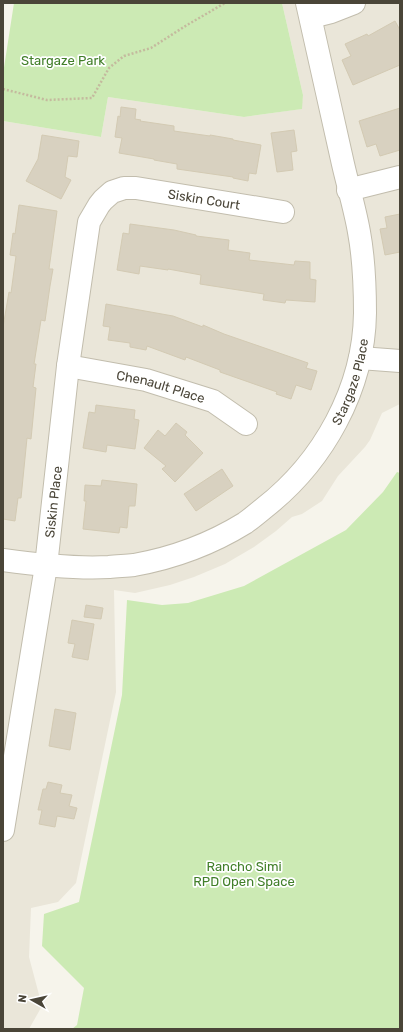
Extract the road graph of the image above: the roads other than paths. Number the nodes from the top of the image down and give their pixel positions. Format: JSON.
{"nodes":[{"id":1,"x":354,"y":3,"type":"edge"},
{"id":2,"x":309,"y":10,"type":"edge"},
{"id":3,"x":400,"y":177,"type":"edge"},
{"id":4,"x":124,"y":188,"type":"joint"},
{"id":5,"x":348,"y":190,"type":"junction"},
{"id":6,"x":284,"y":212,"type":"dead end"},
{"id":7,"x":360,"y":358,"type":"junction"},
{"id":8,"x":400,"y":361,"type":"edge"},
{"id":9,"x":68,"y":366,"type":"junction"},
{"id":10,"x":246,"y":424,"type":"dead end"},
{"id":11,"x":3,"y":560,"type":"edge"},
{"id":12,"x":46,"y":566,"type":"junction"},
{"id":13,"x":3,"y":830,"type":"edge"}],
"edges":[{"from":1,"to":2,"type":"street"},
{"from":2,"to":5,"type":"street","name":"Stargaze Place"},
{"from":3,"to":5,"type":"street"},
{"from":4,"to":6,"type":"street","name":"Siskin Court"},
{"from":4,"to":9,"type":"street","name":"Siskin Place"},
{"from":5,"to":7,"type":"street","name":"Stargaze Place"},
{"from":7,"to":8,"type":"street"},
{"from":7,"to":12,"type":"street","name":"Stargaze Place"},
{"from":9,"to":10,"type":"street","name":"Chenault Place"},
{"from":9,"to":12,"type":"street","name":"Siskin Place"},
{"from":11,"to":12,"type":"street","name":"Stargaze Place"},
{"from":12,"to":13,"type":"street","name":"Siskin Place"}]}
